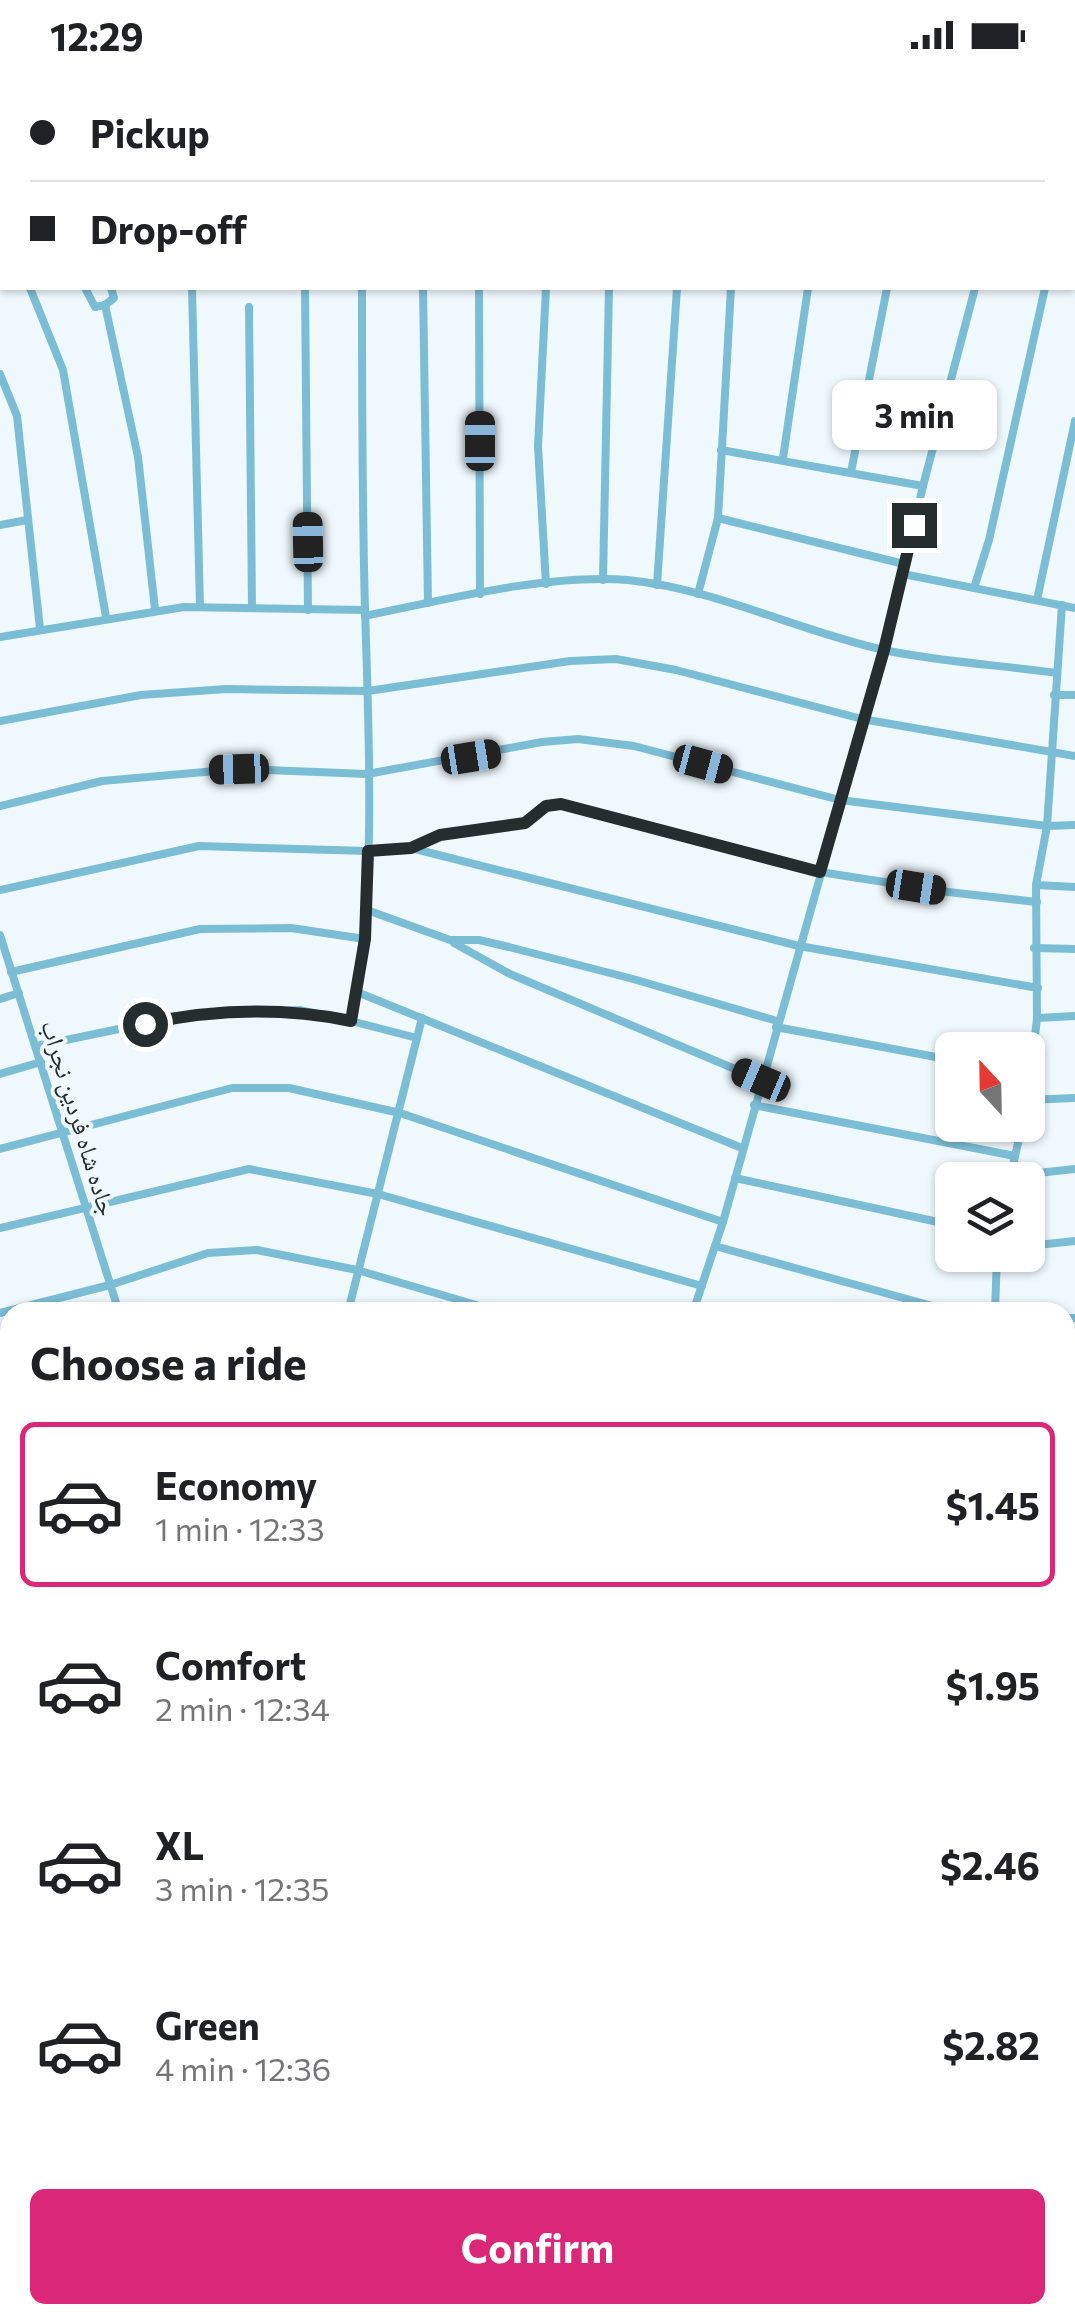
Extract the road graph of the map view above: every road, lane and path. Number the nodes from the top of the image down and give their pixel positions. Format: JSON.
{"nodes":[{"id":1,"x":31,"y":290,"type":"edge"},
{"id":2,"x":86,"y":290,"type":"edge"},
{"id":3,"x":112,"y":290,"type":"edge"},
{"id":4,"x":192,"y":290,"type":"edge"},
{"id":5,"x":305,"y":290,"type":"edge"},
{"id":6,"x":362,"y":290,"type":"edge"},
{"id":7,"x":424,"y":290,"type":"edge"},
{"id":8,"x":479,"y":290,"type":"edge"},
{"id":9,"x":546,"y":290,"type":"edge"},
{"id":10,"x":609,"y":290,"type":"edge"},
{"id":11,"x":677,"y":290,"type":"edge"},
{"id":12,"x":731,"y":290,"type":"edge"},
{"id":13,"x":808,"y":290,"type":"edge"},
{"id":14,"x":886,"y":290,"type":"edge"},
{"id":15,"x":975,"y":290,"type":"edge"},
{"id":16,"x":1045,"y":290,"type":"edge"},
{"id":17,"x":105,"y":304,"type":"junction"},
{"id":18,"x":250,"y":308,"type":"dead end"},
{"id":19,"x":0,"y":374,"type":"edge"},
{"id":20,"x":1075,"y":421,"type":"edge"},
{"id":21,"x":722,"y":450,"type":"junction"},
{"id":22,"x":783,"y":458,"type":"junction"},
{"id":23,"x":1070,"y":468,"type":"edge"},
{"id":24,"x":851,"y":472,"type":"junction"},
{"id":25,"x":922,"y":486,"type":"junction"},
{"id":26,"x":718,"y":518,"type":"junction"},
{"id":27,"x":27,"y":520,"type":"junction"},
{"id":28,"x":0,"y":525,"type":"edge"},
{"id":29,"x":904,"y":569,"type":"junction"},
{"id":30,"x":603,"y":580,"type":"junction"},
{"id":31,"x":546,"y":584,"type":"junction"},
{"id":32,"x":657,"y":585,"type":"junction"},
{"id":33,"x":974,"y":588,"type":"junction"},
{"id":34,"x":480,"y":594,"type":"junction"},
{"id":35,"x":698,"y":594,"type":"junction"},
{"id":36,"x":1037,"y":600,"type":"junction"},
{"id":37,"x":428,"y":602,"type":"junction"},
{"id":38,"x":1062,"y":606,"type":"junction"},
{"id":39,"x":200,"y":607,"type":"junction"},
{"id":40,"x":252,"y":607,"type":"junction"},
{"id":41,"x":1075,"y":608,"type":"edge"},
{"id":42,"x":156,"y":609,"type":"junction"},
{"id":43,"x":308,"y":610,"type":"junction"},
{"id":44,"x":365,"y":613,"type":"junction"},
{"id":45,"x":106,"y":617,"type":"junction"},
{"id":46,"x":40,"y":629,"type":"junction"},
{"id":47,"x":0,"y":637,"type":"edge"},
{"id":48,"x":884,"y":650,"type":"junction"},
{"id":49,"x":1057,"y":673,"type":"junction"},
{"id":50,"x":368,"y":691,"type":"junction"},
{"id":51,"x":1054,"y":695,"type":"junction"},
{"id":52,"x":1075,"y":695,"type":"edge"},
{"id":53,"x":862,"y":719,"type":"junction"},
{"id":54,"x":0,"y":721,"type":"edge"},
{"id":55,"x":1052,"y":754,"type":"junction"},
{"id":56,"x":1075,"y":756,"type":"edge"},
{"id":57,"x":367,"y":774,"type":"junction"},
{"id":58,"x":840,"y":800,"type":"junction"},
{"id":59,"x":0,"y":806,"type":"edge"},
{"id":60,"x":1075,"y":825,"type":"edge"},
{"id":61,"x":1047,"y":826,"type":"junction"},
{"id":62,"x":411,"y":848,"type":"junction"},
{"id":63,"x":368,"y":851,"type":"junction"},
{"id":64,"x":820,"y":872,"type":"junction"},
{"id":65,"x":1036,"y":885,"type":"junction"},
{"id":66,"x":1075,"y":887,"type":"edge"},
{"id":67,"x":0,"y":890,"type":"edge"},
{"id":68,"x":1037,"y":902,"type":"junction"},
{"id":69,"x":367,"y":910,"type":"junction"},
{"id":70,"x":0,"y":935,"type":"edge"},
{"id":71,"x":365,"y":939,"type":"junction"},
{"id":72,"x":450,"y":940,"type":"junction"},
{"id":73,"x":799,"y":946,"type":"junction"},
{"id":74,"x":1034,"y":948,"type":"junction"},
{"id":75,"x":1075,"y":949,"type":"edge"},
{"id":76,"x":11,"y":972,"type":"junction"},
{"id":77,"x":1038,"y":988,"type":"junction"},
{"id":78,"x":357,"y":992,"type":"junction"},
{"id":79,"x":18,"y":993,"type":"junction"},
{"id":80,"x":0,"y":998,"type":"edge"},
{"id":81,"x":1075,"y":1016,"type":"edge"},
{"id":82,"x":422,"y":1018,"type":"junction"},
{"id":83,"x":1037,"y":1018,"type":"junction"},
{"id":84,"x":351,"y":1021,"type":"junction"},
{"id":85,"x":776,"y":1024,"type":"junction"},
{"id":86,"x":1035,"y":1032,"type":"edge"},
{"id":87,"x":417,"y":1038,"type":"junction"},
{"id":88,"x":37,"y":1046,"type":"junction"},
{"id":89,"x":935,"y":1057,"type":"edge"},
{"id":90,"x":41,"y":1062,"type":"junction"},
{"id":91,"x":0,"y":1074,"type":"edge"},
{"id":92,"x":761,"y":1080,"type":"junction"},
{"id":93,"x":1075,"y":1098,"type":"edge"},
{"id":94,"x":1045,"y":1099,"type":"edge"},
{"id":95,"x":754,"y":1105,"type":"junction"},
{"id":96,"x":400,"y":1113,"type":"junction"},
{"id":97,"x":63,"y":1131,"type":"junction"},
{"id":98,"x":1019,"y":1142,"type":"edge"},
{"id":99,"x":742,"y":1148,"type":"junction"},
{"id":100,"x":0,"y":1149,"type":"edge"},
{"id":101,"x":1016,"y":1156,"type":"junction"},
{"id":102,"x":1014,"y":1162,"type":"edge"},
{"id":103,"x":1075,"y":1169,"type":"edge"},
{"id":104,"x":1045,"y":1173,"type":"edge"},
{"id":105,"x":735,"y":1178,"type":"junction"},
{"id":106,"x":378,"y":1194,"type":"junction"},
{"id":107,"x":85,"y":1208,"type":"junction"},
{"id":108,"x":935,"y":1221,"type":"edge"},
{"id":109,"x":723,"y":1222,"type":"junction"},
{"id":110,"x":0,"y":1228,"type":"edge"},
{"id":111,"x":1075,"y":1241,"type":"edge"},
{"id":112,"x":1045,"y":1244,"type":"edge"},
{"id":113,"x":715,"y":1246,"type":"junction"},
{"id":114,"x":356,"y":1270,"type":"junction"},
{"id":115,"x":997,"y":1272,"type":"edge"},
{"id":116,"x":110,"y":1285,"type":"junction"},
{"id":117,"x":702,"y":1286,"type":"junction"},
{"id":118,"x":43,"y":1302,"type":"edge"},
{"id":119,"x":116,"y":1302,"type":"edge"},
{"id":120,"x":350,"y":1302,"type":"edge"},
{"id":121,"x":466,"y":1302,"type":"edge"},
{"id":122,"x":696,"y":1302,"type":"edge"},
{"id":123,"x":918,"y":1302,"type":"edge"},
{"id":124,"x":996,"y":1302,"type":"edge"}],
"edges":[{"from":1,"to":45,"type":"street"},
{"from":2,"to":17,"type":"street"},
{"from":3,"to":17,"type":"street"},
{"from":4,"to":39,"type":"street"},
{"from":5,"to":43,"type":"street"},
{"from":6,"to":44,"type":"street"},
{"from":7,"to":37,"type":"street"},
{"from":8,"to":34,"type":"street"},
{"from":9,"to":31,"type":"street"},
{"from":10,"to":30,"type":"street"},
{"from":11,"to":32,"type":"street"},
{"from":12,"to":21,"type":"street"},
{"from":13,"to":22,"type":"street"},
{"from":14,"to":24,"type":"street"},
{"from":15,"to":25,"type":"street"},
{"from":16,"to":33,"type":"street"},
{"from":17,"to":42,"type":"street"},
{"from":18,"to":40,"type":"street"},
{"from":19,"to":27,"type":"street"},
{"from":20,"to":23,"type":"street"},
{"from":21,"to":22,"type":"street"},
{"from":21,"to":26,"type":"street"},
{"from":22,"to":24,"type":"street"},
{"from":23,"to":36,"type":"street"},
{"from":24,"to":25,"type":"street"},
{"from":25,"to":29,"type":"street"},
{"from":26,"to":29,"type":"street"},
{"from":26,"to":35,"type":"street"},
{"from":27,"to":28,"type":"street"},
{"from":27,"to":46,"type":"street"},
{"from":29,"to":33,"type":"street"},
{"from":29,"to":48,"type":"street"},
{"from":30,"to":31,"type":"street"},
{"from":30,"to":32,"type":"street"},
{"from":31,"to":34,"type":"street"},
{"from":32,"to":35,"type":"street"},
{"from":33,"to":36,"type":"street"},
{"from":34,"to":37,"type":"street"},
{"from":35,"to":48,"type":"street"},
{"from":36,"to":38,"type":"street"},
{"from":37,"to":44,"type":"street"},
{"from":38,"to":41,"type":"street"},
{"from":38,"to":49,"type":"street"},
{"from":39,"to":40,"type":"street"},
{"from":39,"to":42,"type":"street"},
{"from":40,"to":43,"type":"street"},
{"from":42,"to":45,"type":"street"},
{"from":43,"to":44,"type":"street"},
{"from":44,"to":50,"type":"street"},
{"from":45,"to":46,"type":"street"},
{"from":46,"to":47,"type":"street"},
{"from":48,"to":49,"type":"street"},
{"from":48,"to":53,"type":"street"},
{"from":49,"to":51,"type":"street"},
{"from":50,"to":53,"type":"street"},
{"from":50,"to":54,"type":"street"},
{"from":50,"to":57,"type":"street"},
{"from":51,"to":52,"type":"street"},
{"from":51,"to":55,"type":"street"},
{"from":53,"to":55,"type":"street"},
{"from":53,"to":58,"type":"street"},
{"from":55,"to":56,"type":"street"},
{"from":55,"to":61,"type":"street"},
{"from":57,"to":58,"type":"street"},
{"from":57,"to":59,"type":"street"},
{"from":57,"to":63,"type":"street"},
{"from":58,"to":61,"type":"street"},
{"from":58,"to":64,"type":"street"},
{"from":60,"to":61,"type":"street"},
{"from":61,"to":65,"type":"street"},
{"from":62,"to":63,"type":"street"},
{"from":62,"to":64,"type":"street"},
{"from":62,"to":73,"type":"street"},
{"from":63,"to":67,"type":"street"},
{"from":63,"to":69,"type":"street"},
{"from":64,"to":68,"type":"street"},
{"from":64,"to":73,"type":"street"},
{"from":65,"to":66,"type":"street"},
{"from":65,"to":68,"type":"street"},
{"from":68,"to":74,"type":"street"},
{"from":69,"to":71,"type":"street"},
{"from":69,"to":72,"type":"street"},
{"from":70,"to":76,"type":"street","name":"جاده شاه فردین نجراب"},
{"from":71,"to":76,"type":"street"},
{"from":71,"to":78,"type":"street"},
{"from":72,"to":85,"type":"street"},
{"from":72,"to":92,"type":"street"},
{"from":73,"to":77,"type":"street"},
{"from":73,"to":85,"type":"street"},
{"from":74,"to":75,"type":"street"},
{"from":74,"to":77,"type":"street"},
{"from":76,"to":79,"type":"street","name":"جاده شاه فردین نجراب"},
{"from":77,"to":83,"type":"street"},
{"from":78,"to":82,"type":"street"},
{"from":78,"to":84,"type":"street"},
{"from":79,"to":80,"type":"street"},
{"from":79,"to":88,"type":"street","name":"جاده شاه فردین نجراب"},
{"from":81,"to":83,"type":"street"},
{"from":82,"to":87,"type":"street"},
{"from":82,"to":99,"type":"street"},
{"from":83,"to":86,"type":"street"},
{"from":84,"to":87,"type":"street"},
{"from":84,"to":88,"type":"street"},
{"from":85,"to":89,"type":"street"},
{"from":85,"to":92,"type":"street"},
{"from":87,"to":96,"type":"street"},
{"from":88,"to":90,"type":"street","name":"جاده شاه فردین نجراب"},
{"from":90,"to":91,"type":"street"},
{"from":90,"to":97,"type":"street","name":"جاده شاه فردین نجراب"},
{"from":92,"to":95,"type":"street"},
{"from":93,"to":94,"type":"street"},
{"from":95,"to":99,"type":"street"},
{"from":95,"to":101,"type":"street"},
{"from":96,"to":97,"type":"street"},
{"from":96,"to":106,"type":"street"},
{"from":96,"to":109,"type":"street"},
{"from":97,"to":100,"type":"street"},
{"from":97,"to":107,"type":"street","name":"جاده شاه فردین نجراب"},
{"from":98,"to":101,"type":"street"},
{"from":99,"to":105,"type":"street"},
{"from":101,"to":102,"type":"street"},
{"from":103,"to":104,"type":"street"},
{"from":105,"to":108,"type":"street"},
{"from":105,"to":109,"type":"street"},
{"from":106,"to":107,"type":"street"},
{"from":106,"to":114,"type":"street"},
{"from":106,"to":117,"type":"street"},
{"from":107,"to":110,"type":"street"},
{"from":107,"to":116,"type":"street","name":"جاده شاه فردین نجراب"},
{"from":109,"to":113,"type":"street"},
{"from":111,"to":112,"type":"street"},
{"from":113,"to":117,"type":"street"},
{"from":113,"to":123,"type":"street"},
{"from":114,"to":116,"type":"street"},
{"from":114,"to":120,"type":"street"},
{"from":114,"to":121,"type":"street"},
{"from":115,"to":124,"type":"street"},
{"from":116,"to":118,"type":"street"},
{"from":116,"to":119,"type":"street","name":"جاده شاه فردین نجراب"},
{"from":117,"to":122,"type":"street"}]}
